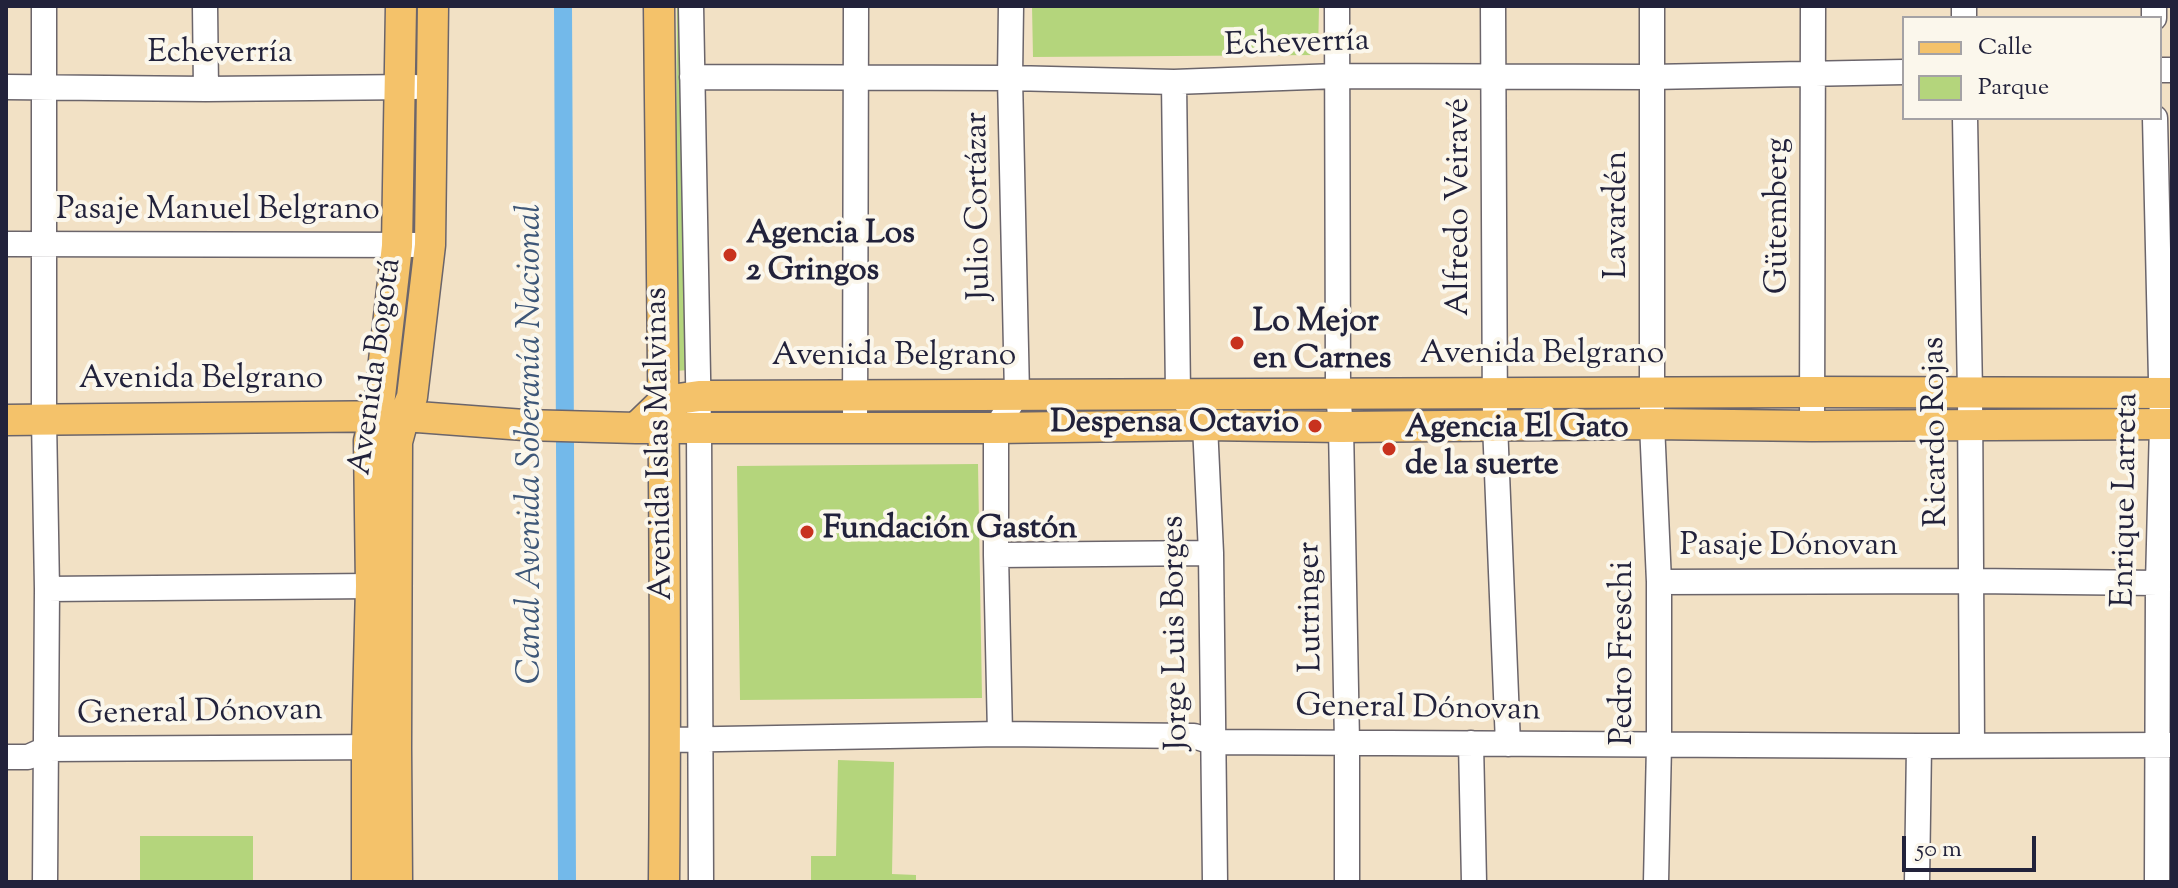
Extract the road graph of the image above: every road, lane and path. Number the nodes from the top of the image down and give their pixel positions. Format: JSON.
{"nodes":[{"id":1,"x":44,"y":6,"type":"edge"},
{"id":2,"x":205,"y":6,"type":"edge"},
{"id":3,"x":401,"y":6,"type":"edge"},
{"id":4,"x":433,"y":6,"type":"edge"},
{"id":5,"x":659,"y":6,"type":"edge"},
{"id":6,"x":691,"y":6,"type":"edge"},
{"id":7,"x":856,"y":6,"type":"edge"},
{"id":8,"x":1011,"y":6,"type":"edge"},
{"id":9,"x":1337,"y":6,"type":"edge"},
{"id":10,"x":1493,"y":6,"type":"edge"},
{"id":11,"x":1652,"y":6,"type":"edge"},
{"id":12,"x":1813,"y":6,"type":"edge"},
{"id":13,"x":1902,"y":72,"type":"edge"},
{"id":14,"x":1813,"y":74,"type":"junction"},
{"id":15,"x":1337,"y":76,"type":"junction"},
{"id":16,"x":1493,"y":76,"type":"junction"},
{"id":17,"x":692,"y":77,"type":"junction"},
{"id":18,"x":855,"y":77,"type":"junction"},
{"id":19,"x":1651,"y":77,"type":"junction"},
{"id":20,"x":1010,"y":78,"type":"junction"},
{"id":21,"x":1174,"y":82,"type":"junction"},
{"id":22,"x":6,"y":87,"type":"edge"},
{"id":23,"x":45,"y":87,"type":"junction"},
{"id":24,"x":433,"y":87,"type":"junction"},
{"id":25,"x":401,"y":88,"type":"junction"},
{"id":26,"x":206,"y":89,"type":"junction"},
{"id":27,"x":1965,"y":120,"type":"edge"},
{"id":28,"x":2155,"y":120,"type":"edge"},
{"id":29,"x":6,"y":244,"type":"edge"},
{"id":30,"x":45,"y":244,"type":"junction"},
{"id":31,"x":430,"y":245,"type":"junction"},
{"id":32,"x":397,"y":246,"type":"junction"},
{"id":33,"x":1812,"y":392,"type":"junction"},
{"id":34,"x":1178,"y":393,"type":"junction"},
{"id":35,"x":1495,"y":393,"type":"junction"},
{"id":36,"x":1652,"y":393,"type":"junction"},
{"id":37,"x":1970,"y":393,"type":"junction"},
{"id":38,"x":2167,"y":393,"type":"edge"},
{"id":39,"x":1017,"y":394,"type":"junction"},
{"id":40,"x":1338,"y":394,"type":"junction"},
{"id":41,"x":855,"y":395,"type":"junction"},
{"id":42,"x":699,"y":396,"type":"junction"},
{"id":43,"x":390,"y":417,"type":"junction"},
{"id":44,"x":44,"y":419,"type":"junction"},
{"id":45,"x":654,"y":419,"type":"junction"},
{"id":46,"x":6,"y":420,"type":"edge"},
{"id":47,"x":1495,"y":424,"type":"junction"},
{"id":48,"x":1652,"y":424,"type":"junction"},
{"id":49,"x":1970,"y":424,"type":"junction"},
{"id":50,"x":2167,"y":424,"type":"edge"},
{"id":51,"x":1205,"y":425,"type":"junction"},
{"id":52,"x":1812,"y":426,"type":"junction"},
{"id":53,"x":855,"y":427,"type":"junction"},
{"id":54,"x":1341,"y":427,"type":"junction"},
{"id":55,"x":699,"y":428,"type":"junction"},
{"id":56,"x":996,"y":428,"type":"junction"},
{"id":57,"x":1211,"y":553,"type":"junction"},
{"id":58,"x":996,"y":555,"type":"junction"},
{"id":59,"x":1972,"y":581,"type":"junction"},
{"id":60,"x":1659,"y":582,"type":"junction"},
{"id":61,"x":2158,"y":583,"type":"junction"},
{"id":62,"x":371,"y":586,"type":"junction"},
{"id":63,"x":47,"y":589,"type":"junction"},
{"id":64,"x":1000,"y":734,"type":"junction"},
{"id":65,"x":665,"y":740,"type":"junction"},
{"id":66,"x":700,"y":740,"type":"junction"},
{"id":67,"x":1212,"y":742,"type":"junction"},
{"id":68,"x":1347,"y":742,"type":"junction"},
{"id":69,"x":1471,"y":743,"type":"junction"},
{"id":70,"x":1508,"y":744,"type":"junction"},
{"id":71,"x":1659,"y":745,"type":"junction"},
{"id":72,"x":1972,"y":745,"type":"junction"},
{"id":73,"x":2165,"y":745,"type":"edge"},
{"id":74,"x":381,"y":746,"type":"junction"},
{"id":75,"x":1919,"y":746,"type":"junction"},
{"id":76,"x":46,"y":749,"type":"junction"},
{"id":77,"x":6,"y":757,"type":"edge"},
{"id":78,"x":45,"y":882,"type":"edge"},
{"id":79,"x":367,"y":882,"type":"edge"},
{"id":80,"x":397,"y":882,"type":"edge"},
{"id":81,"x":664,"y":882,"type":"edge"},
{"id":82,"x":701,"y":882,"type":"edge"},
{"id":83,"x":1215,"y":882,"type":"edge"},
{"id":84,"x":1347,"y":882,"type":"edge"},
{"id":85,"x":1474,"y":882,"type":"edge"},
{"id":86,"x":1656,"y":882,"type":"edge"},
{"id":87,"x":1917,"y":882,"type":"edge"},
{"id":88,"x":2157,"y":882,"type":"edge"}],
"edges":[{"from":1,"to":23,"type":"street"},
{"from":2,"to":26,"type":"street"},
{"from":3,"to":25,"type":"main road","name":"Avenida Bogotá"},
{"from":4,"to":24,"type":"main road","name":"Avenida Bogotá"},
{"from":5,"to":45,"type":"main road","name":"Avenida Islas Malvinas"},
{"from":6,"to":17,"type":"street","name":"Avenida Islas Malvinas"},
{"from":7,"to":18,"type":"street"},
{"from":8,"to":20,"type":"street","name":"Julio Cortázar"},
{"from":9,"to":15,"type":"street"},
{"from":10,"to":16,"type":"street","name":"Alfredo Veiravé"},
{"from":11,"to":19,"type":"street","name":"Lavardén"},
{"from":12,"to":14,"type":"street","name":"Gütemberg"},
{"from":13,"to":14,"type":"street","name":"Echeverría"},
{"from":14,"to":19,"type":"street","name":"Echeverría"},
{"from":14,"to":33,"type":"street","name":"Gütemberg"},
{"from":15,"to":16,"type":"street","name":"Echeverría"},
{"from":15,"to":21,"type":"street","name":"Echeverría"},
{"from":15,"to":40,"type":"street"},
{"from":16,"to":19,"type":"street","name":"Echeverría"},
{"from":16,"to":35,"type":"street","name":"Alfredo Veiravé"},
{"from":17,"to":18,"type":"street","name":"Echeverría"},
{"from":17,"to":42,"type":"street","name":"Avenida Islas Malvinas"},
{"from":18,"to":20,"type":"street","name":"Echeverría"},
{"from":18,"to":41,"type":"street"},
{"from":19,"to":36,"type":"street","name":"Lavardén"},
{"from":20,"to":21,"type":"street","name":"Echeverría"},
{"from":20,"to":39,"type":"street","name":"Julio Cortázar"},
{"from":21,"to":34,"type":"street"},
{"from":22,"to":23,"type":"street","name":"Echeverría"},
{"from":23,"to":26,"type":"street","name":"Echeverría"},
{"from":23,"to":30,"type":"street"},
{"from":24,"to":25,"type":"street","name":"Echeverría"},
{"from":24,"to":31,"type":"main road","name":"Avenida Bogotá"},
{"from":25,"to":26,"type":"street","name":"Echeverría"},
{"from":25,"to":32,"type":"main road","name":"Avenida Bogotá"},
{"from":27,"to":37,"type":"street","name":"Ricardo Rojas"},
{"from":28,"to":38,"type":"street","name":"Enrique Larreta"},
{"from":29,"to":30,"type":"street","name":"Pasaje Manuel Belgrano"},
{"from":30,"to":32,"type":"street","name":"Pasaje Manuel Belgrano"},
{"from":30,"to":44,"type":"street"},
{"from":31,"to":32,"type":"street","name":"Pasaje Manuel Belgrano"},
{"from":31,"to":43,"type":"main road","name":"Avenida Bogotá"},
{"from":32,"to":43,"type":"main road","name":"Avenida Bogotá"},
{"from":33,"to":36,"type":"main road","name":"Avenida Belgrano"},
{"from":33,"to":37,"type":"main road","name":"Avenida Belgrano"},
{"from":33,"to":52,"type":"street","name":"Gütemberg"},
{"from":34,"to":39,"type":"main road","name":"Avenida Belgrano"},
{"from":34,"to":40,"type":"main road","name":"Avenida Belgrano"},
{"from":34,"to":51,"type":"street"},
{"from":35,"to":36,"type":"main road","name":"Avenida Belgrano"},
{"from":35,"to":40,"type":"main road","name":"Avenida Belgrano"},
{"from":35,"to":47,"type":"street","name":"Alfredo Veiravé"},
{"from":36,"to":48,"type":"street","name":"Lavardén"},
{"from":37,"to":38,"type":"main road","name":"Avenida Belgrano"},
{"from":37,"to":49,"type":"street","name":"Ricardo Rojas"},
{"from":38,"to":50,"type":"street","name":"Enrique Larreta"},
{"from":39,"to":41,"type":"main road","name":"Avenida Belgrano"},
{"from":39,"to":56,"type":"street"},
{"from":40,"to":54,"type":"street"},
{"from":41,"to":42,"type":"main road","name":"Avenida Belgrano"},
{"from":41,"to":53,"type":"street"},
{"from":42,"to":45,"type":"main road","name":"Avenida Belgrano"},
{"from":42,"to":55,"type":"street","name":"Avenida Islas Malvinas"},
{"from":43,"to":44,"type":"main road","name":"Avenida Belgrano"},
{"from":43,"to":45,"type":"main road","name":"Avenida Belgrano"},
{"from":43,"to":62,"type":"main road","name":"Avenida Bogotá"},
{"from":43,"to":74,"type":"main road","name":"Avenida Bogotá"},
{"from":44,"to":46,"type":"main road","name":"Avenida Belgrano"},
{"from":44,"to":63,"type":"street"},
{"from":45,"to":55,"type":"main road","name":"Avenida Belgrano"},
{"from":45,"to":65,"type":"main road","name":"Avenida Islas Malvinas"},
{"from":47,"to":48,"type":"main road","name":"Avenida Belgrano"},
{"from":47,"to":54,"type":"main road","name":"Avenida Belgrano"},
{"from":47,"to":70,"type":"street","name":"Alfredo Veiravé"},
{"from":48,"to":52,"type":"main road","name":"Avenida Belgrano"},
{"from":48,"to":60,"type":"street","name":"Pedro Freschi"},
{"from":49,"to":50,"type":"main road","name":"Avenida Belgrano"},
{"from":49,"to":52,"type":"main road","name":"Avenida Belgrano"},
{"from":49,"to":59,"type":"street","name":"Ricardo Rojas"},
{"from":50,"to":61,"type":"street","name":"Enrique Larreta"},
{"from":51,"to":54,"type":"main road","name":"Avenida Belgrano"},
{"from":51,"to":56,"type":"main road","name":"Avenida Belgrano"},
{"from":51,"to":57,"type":"street","name":"Jorge Luis Borges"},
{"from":53,"to":55,"type":"main road","name":"Avenida Belgrano"},
{"from":53,"to":56,"type":"main road","name":"Avenida Belgrano"},
{"from":54,"to":68,"type":"street","name":"Lutringer"},
{"from":55,"to":66,"type":"street","name":"Avenida Islas Malvinas"},
{"from":56,"to":58,"type":"street"},
{"from":57,"to":58,"type":"street"},
{"from":57,"to":67,"type":"street","name":"Jorge Luis Borges"},
{"from":58,"to":64,"type":"street"},
{"from":59,"to":60,"type":"street","name":"Pasaje Dónovan"},
{"from":59,"to":61,"type":"street","name":"Pasaje Dónovan"},
{"from":59,"to":72,"type":"street","name":"Ricardo Rojas"},
{"from":60,"to":71,"type":"street","name":"Pedro Freschi"},
{"from":61,"to":73,"type":"street","name":"Enrique Larreta"},
{"from":62,"to":63,"type":"street"},
{"from":62,"to":74,"type":"main road","name":"Avenida Bogotá"},
{"from":63,"to":76,"type":"street"},
{"from":64,"to":66,"type":"street","name":"General Dónovan"},
{"from":64,"to":67,"type":"street","name":"General Dónovan"},
{"from":65,"to":66,"type":"street","name":"General Dónovan"},
{"from":65,"to":81,"type":"main road","name":"Avenida Islas Malvinas"},
{"from":66,"to":82,"type":"street","name":"Avenida Islas Malvinas"},
{"from":67,"to":68,"type":"street","name":"General Dónovan"},
{"from":67,"to":83,"type":"street","name":"Jorge Luis Borges"},
{"from":68,"to":69,"type":"street","name":"General Dónovan"},
{"from":68,"to":84,"type":"street","name":"Lutringer"},
{"from":69,"to":70,"type":"street","name":"General Dónovan"},
{"from":69,"to":85,"type":"street"},
{"from":70,"to":71,"type":"street","name":"General Dónovan"},
{"from":71,"to":75,"type":"street","name":"General Dónovan"},
{"from":71,"to":86,"type":"street","name":"Pedro Freschi"},
{"from":72,"to":73,"type":"street","name":"General Dónovan"},
{"from":72,"to":75,"type":"street","name":"General Dónovan"},
{"from":73,"to":88,"type":"street","name":"Enrique Larreta"},
{"from":74,"to":76,"type":"street","name":"General Dónovan"},
{"from":74,"to":79,"type":"main road","name":"Avenida Bogotá"},
{"from":74,"to":80,"type":"main road","name":"Avenida Bogotá"},
{"from":75,"to":87,"type":"street"},
{"from":76,"to":77,"type":"street","name":"General Dónovan"},
{"from":76,"to":78,"type":"street"}]}
